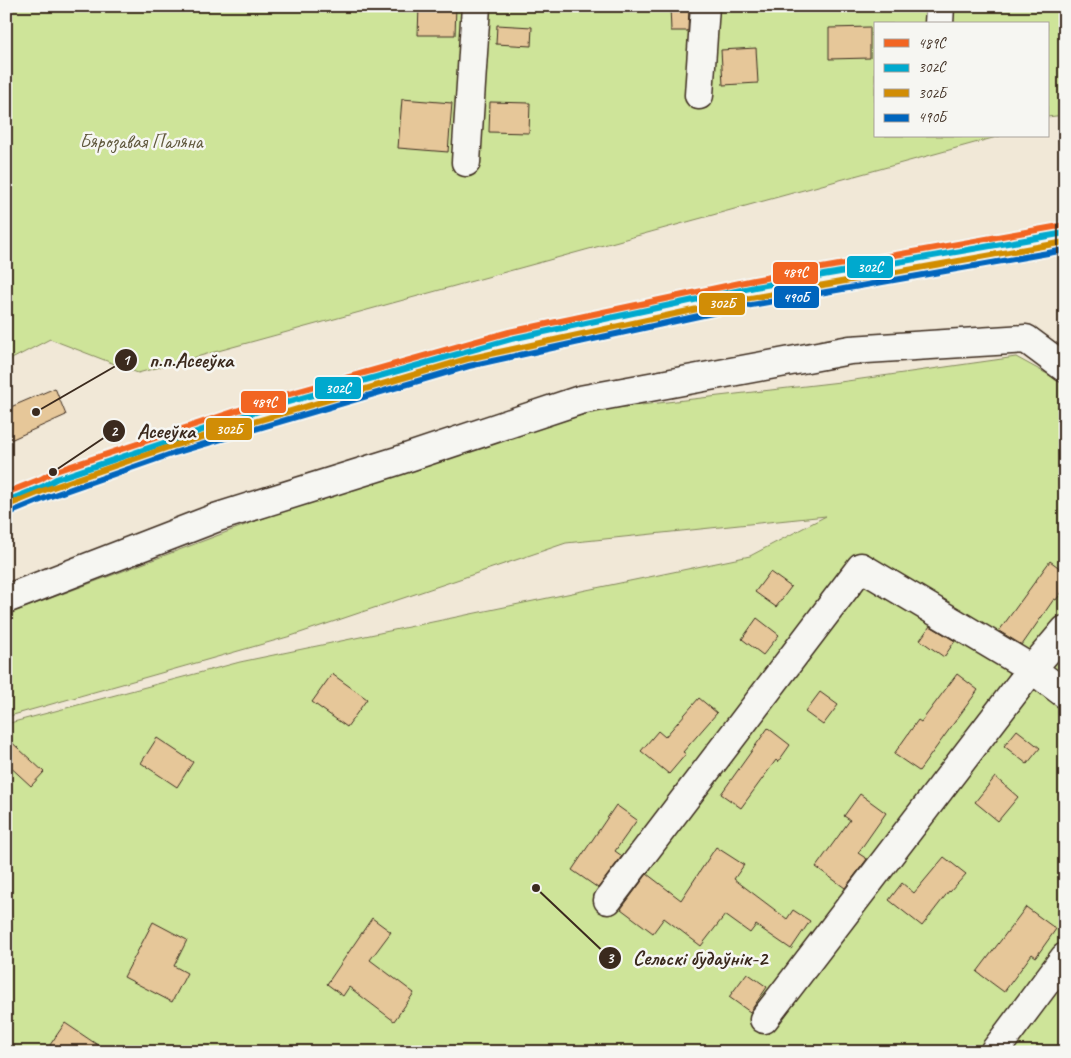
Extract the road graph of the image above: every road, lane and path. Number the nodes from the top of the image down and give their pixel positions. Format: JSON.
{"nodes":[{"id":1,"x":476,"y":6,"type":"edge"},
{"id":2,"x":705,"y":6,"type":"edge"},
{"id":3,"x":940,"y":6,"type":"edge"},
{"id":4,"x":939,"y":22,"type":"edge"},
{"id":5,"x":699,"y":95,"type":"dead end"},
{"id":6,"x":466,"y":162,"type":"dead end"},
{"id":7,"x":1065,"y":368,"type":"edge"},
{"id":8,"x":6,"y":599,"type":"edge"},
{"id":9,"x":1065,"y":630,"type":"edge"},
{"id":10,"x":1032,"y":669,"type":"junction"},
{"id":11,"x":1065,"y":694,"type":"edge"},
{"id":12,"x":608,"y":900,"type":"dead end"},
{"id":13,"x":1065,"y":957,"type":"edge"},
{"id":14,"x":764,"y":1019,"type":"dead end"},
{"id":15,"x":994,"y":1052,"type":"edge"}],
"edges":[{"from":1,"to":6,"type":"street"},
{"from":2,"to":5,"type":"street"},
{"from":3,"to":4,"type":"street"},
{"from":7,"to":8,"type":"street"},
{"from":9,"to":10,"type":"street"},
{"from":10,"to":11,"type":"street"},
{"from":10,"to":12,"type":"street"},
{"from":10,"to":14,"type":"street"},
{"from":13,"to":15,"type":"street"}]}
